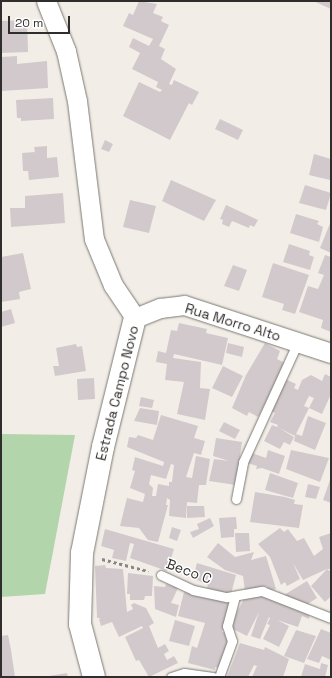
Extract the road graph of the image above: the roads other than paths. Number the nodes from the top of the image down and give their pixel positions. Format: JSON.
{"nodes":[{"id":1,"x":46,"y":1,"type":"edge"},
{"id":2,"x":135,"y":318,"type":"junction"},
{"id":3,"x":298,"y":342,"type":"junction"},
{"id":4,"x":331,"y":353,"type":"edge"},
{"id":5,"x":236,"y":499,"type":"dead end"},
{"id":6,"x":161,"y":575,"type":"road end"},
{"id":7,"x":235,"y":597,"type":"junction"},
{"id":8,"x":331,"y":618,"type":"edge"},
{"id":9,"x":94,"y":677,"type":"edge"},
{"id":10,"x":171,"y":677,"type":"edge"},
{"id":11,"x":213,"y":677,"type":"edge"},
{"id":12,"x":219,"y":677,"type":"edge"}],
"edges":[{"from":1,"to":2,"type":"street","name":"Estrada Campo Novo"},
{"from":2,"to":3,"type":"street","name":"Rua Morro Alto"},
{"from":2,"to":9,"type":"street","name":"Estrada Campo Novo"},
{"from":3,"to":4,"type":"street","name":"Rua Morro Alto"},
{"from":3,"to":5,"type":"lane"},
{"from":6,"to":7,"type":"lane","name":"Beco C"},
{"from":7,"to":8,"type":"lane","name":"Beco C"},
{"from":7,"to":12,"type":"lane"},
{"from":10,"to":11,"type":"lane"}]}
